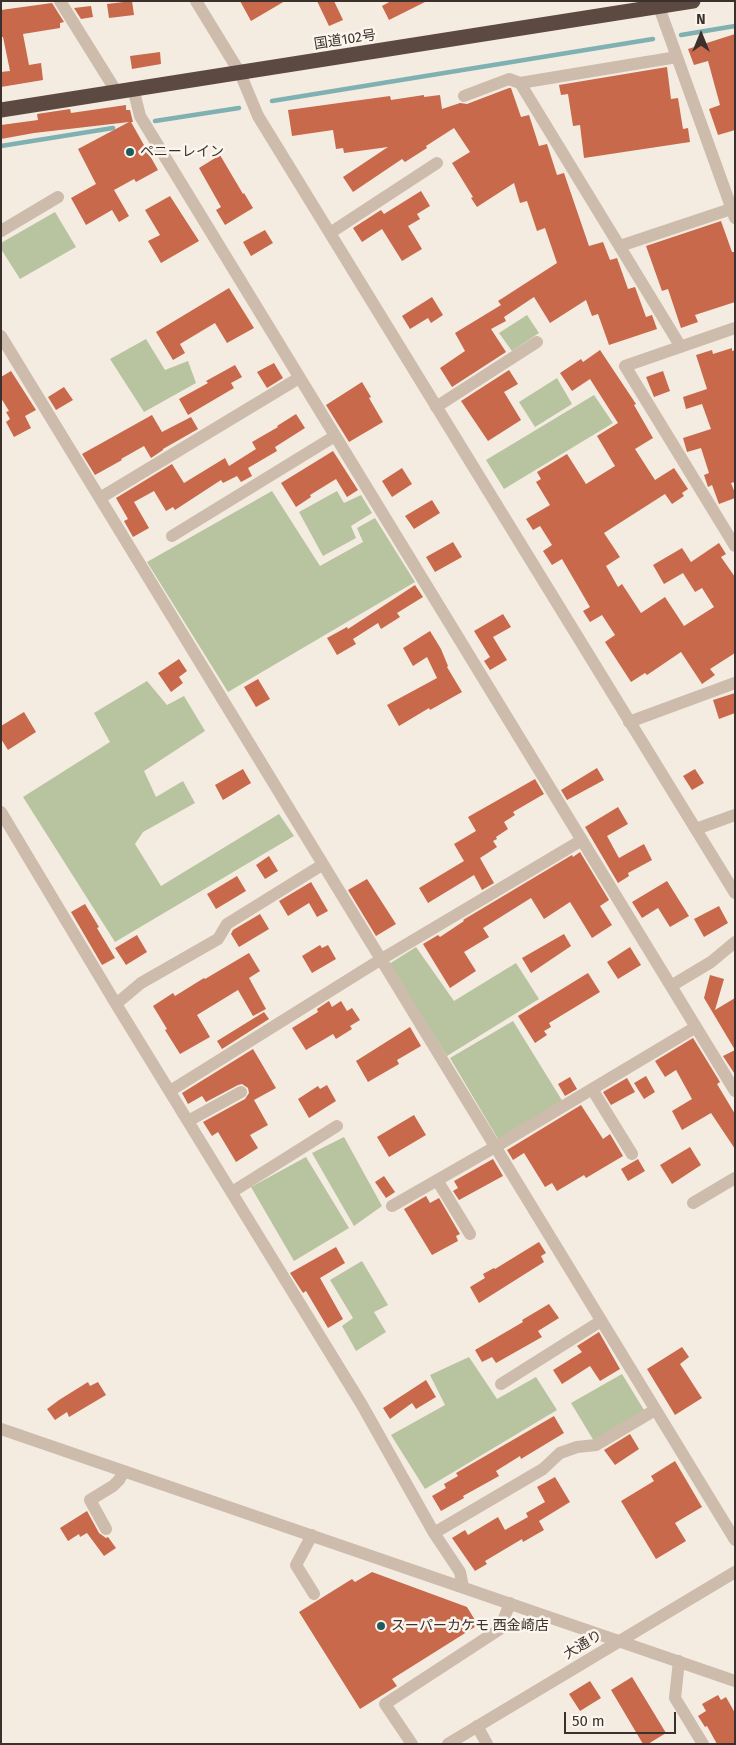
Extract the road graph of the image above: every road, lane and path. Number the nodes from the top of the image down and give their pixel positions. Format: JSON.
{"nodes":[{"id":1,"x":60,"y":1,"type":"edge"},
{"id":2,"x":196,"y":1,"type":"edge"},
{"id":3,"x":693,"y":1,"type":"edge"},
{"id":4,"x":618,"y":7,"type":"edge"},
{"id":5,"x":659,"y":7,"type":"junction"},
{"id":6,"x":677,"y":57,"type":"junction"},
{"id":7,"x":240,"y":73,"type":"junction"},
{"id":8,"x":520,"y":83,"type":"junction"},
{"id":9,"x":133,"y":88,"type":"junction"},
{"id":10,"x":116,"y":91,"type":"junction"},
{"id":11,"x":464,"y":96,"type":"dead end"},
{"id":12,"x":1,"y":110,"type":"edge"},
{"id":13,"x":436,"y":163,"type":"dead end"},
{"id":14,"x":58,"y":197,"type":"dead end"},
{"id":15,"x":733,"y":213,"type":"edge"},
{"id":16,"x":1,"y":231,"type":"edge"},
{"id":17,"x":330,"y":233,"type":"junction"},
{"id":18,"x":620,"y":246,"type":"junction"},
{"id":19,"x":735,"y":328,"type":"edge"},
{"id":20,"x":1,"y":336,"type":"edge"},
{"id":21,"x":537,"y":342,"type":"dead end"},
{"id":22,"x":681,"y":347,"type":"junction"},
{"id":23,"x":300,"y":378,"type":"junction"},
{"id":24,"x":436,"y":407,"type":"junction"},
{"id":25,"x":335,"y":436,"type":"junction"},
{"id":26,"x":100,"y":498,"type":"junction"},
{"id":27,"x":172,"y":536,"type":"dead end"},
{"id":28,"x":735,"y":546,"type":"edge"},
{"id":29,"x":735,"y":683,"type":"edge"},
{"id":30,"x":628,"y":722,"type":"junction"},
{"id":31,"x":1,"y":812,"type":"edge"},
{"id":32,"x":735,"y":815,"type":"edge"},
{"id":33,"x":696,"y":829,"type":"junction"},
{"id":34,"x":582,"y":840,"type":"junction"},
{"id":35,"x":322,"y":864,"type":"junction"},
{"id":36,"x":735,"y":893,"type":"edge"},
{"id":37,"x":735,"y":942,"type":"edge"},
{"id":38,"x":380,"y":960,"type":"junction"},
{"id":39,"x":670,"y":986,"type":"junction"},
{"id":40,"x":116,"y":1004,"type":"junction"},
{"id":41,"x":696,"y":1027,"type":"junction"},
{"id":42,"x":592,"y":1089,"type":"junction"},
{"id":43,"x":170,"y":1091,"type":"junction"},
{"id":44,"x":735,"y":1091,"type":"edge"},
{"id":45,"x":241,"y":1092,"type":"dead end"},
{"id":46,"x":188,"y":1121,"type":"junction"},
{"id":47,"x":337,"y":1126,"type":"dead end"},
{"id":48,"x":495,"y":1147,"type":"junction"},
{"id":49,"x":632,"y":1154,"type":"dead end"},
{"id":50,"x":735,"y":1178,"type":"edge"},
{"id":51,"x":438,"y":1180,"type":"junction"},
{"id":52,"x":232,"y":1192,"type":"junction"},
{"id":53,"x":693,"y":1202,"type":"dead end"},
{"id":54,"x":392,"y":1206,"type":"dead end"},
{"id":55,"x":470,"y":1234,"type":"dead end"},
{"id":56,"x":601,"y":1321,"type":"junction"},
{"id":57,"x":501,"y":1384,"type":"dead end"},
{"id":58,"x":655,"y":1410,"type":"junction"},
{"id":59,"x":1,"y":1428,"type":"edge"},
{"id":60,"x":124,"y":1471,"type":"junction"},
{"id":61,"x":106,"y":1529,"type":"dead end"},
{"id":62,"x":434,"y":1533,"type":"junction"},
{"id":63,"x":312,"y":1535,"type":"junction"},
{"id":64,"x":735,"y":1540,"type":"edge"},
{"id":65,"x":735,"y":1572,"type":"edge"},
{"id":66,"x":463,"y":1587,"type":"junction"},
{"id":67,"x":314,"y":1594,"type":"dead end"},
{"id":68,"x":510,"y":1603,"type":"junction"},
{"id":69,"x":619,"y":1640,"type":"junction"},
{"id":70,"x":679,"y":1661,"type":"junction"},
{"id":71,"x":735,"y":1681,"type":"edge"},
{"id":72,"x":477,"y":1726,"type":"junction"},
{"id":73,"x":412,"y":1744,"type":"edge"},
{"id":74,"x":448,"y":1744,"type":"edge"},
{"id":75,"x":487,"y":1744,"type":"edge"},
{"id":76,"x":703,"y":1744,"type":"edge"}],
"edges":[{"from":1,"to":10,"type":"street"},
{"from":2,"to":7,"type":"street"},
{"from":3,"to":5,"type":"highway","name":"国道102号"},
{"from":4,"to":5,"type":"highway","name":"国道102号"},
{"from":4,"to":7,"type":"highway","name":"国道102号"},
{"from":5,"to":6,"type":"street"},
{"from":6,"to":8,"type":"street"},
{"from":6,"to":15,"type":"street"},
{"from":7,"to":9,"type":"highway","name":"国道102号"},
{"from":7,"to":17,"type":"street"},
{"from":8,"to":11,"type":"street"},
{"from":8,"to":18,"type":"street"},
{"from":9,"to":10,"type":"highway","name":"国道102号"},
{"from":9,"to":23,"type":"street"},
{"from":10,"to":12,"type":"highway","name":"国道102号"},
{"from":13,"to":17,"type":"street"},
{"from":14,"to":16,"type":"street"},
{"from":15,"to":18,"type":"street"},
{"from":17,"to":24,"type":"street"},
{"from":18,"to":22,"type":"street"},
{"from":19,"to":22,"type":"street"},
{"from":20,"to":26,"type":"street"},
{"from":21,"to":24,"type":"street"},
{"from":22,"to":28,"type":"street"},
{"from":23,"to":25,"type":"street"},
{"from":23,"to":26,"type":"street"},
{"from":24,"to":30,"type":"street"},
{"from":25,"to":27,"type":"street"},
{"from":25,"to":34,"type":"street"},
{"from":26,"to":35,"type":"street"},
{"from":29,"to":30,"type":"street"},
{"from":30,"to":33,"type":"street"},
{"from":31,"to":40,"type":"street"},
{"from":32,"to":33,"type":"street"},
{"from":33,"to":36,"type":"street"},
{"from":34,"to":38,"type":"street"},
{"from":34,"to":39,"type":"street"},
{"from":35,"to":38,"type":"street"},
{"from":35,"to":40,"type":"street"},
{"from":37,"to":39,"type":"street"},
{"from":38,"to":43,"type":"street"},
{"from":38,"to":48,"type":"street"},
{"from":39,"to":41,"type":"street"},
{"from":40,"to":43,"type":"street"},
{"from":41,"to":42,"type":"street"},
{"from":41,"to":44,"type":"street"},
{"from":42,"to":48,"type":"street"},
{"from":42,"to":49,"type":"street"},
{"from":43,"to":46,"type":"street"},
{"from":45,"to":46,"type":"street"},
{"from":46,"to":52,"type":"street"},
{"from":47,"to":52,"type":"street"},
{"from":48,"to":51,"type":"street"},
{"from":48,"to":56,"type":"street"},
{"from":50,"to":53,"type":"street"},
{"from":51,"to":54,"type":"street"},
{"from":51,"to":55,"type":"street"},
{"from":52,"to":62,"type":"street"},
{"from":56,"to":57,"type":"street"},
{"from":56,"to":58,"type":"street"},
{"from":58,"to":62,"type":"street"},
{"from":58,"to":64,"type":"street"},
{"from":59,"to":60,"type":"street"},
{"from":60,"to":61,"type":"street"},
{"from":60,"to":63,"type":"street"},
{"from":62,"to":66,"type":"street"},
{"from":63,"to":66,"type":"street"},
{"from":63,"to":67,"type":"street"},
{"from":65,"to":69,"type":"street","name":"大通り"},
{"from":66,"to":68,"type":"street"},
{"from":68,"to":69,"type":"street"},
{"from":68,"to":73,"type":"street"},
{"from":69,"to":70,"type":"street"},
{"from":69,"to":72,"type":"street","name":"大通り"},
{"from":70,"to":71,"type":"street"},
{"from":70,"to":76,"type":"street"},
{"from":72,"to":74,"type":"street","name":"大通り"},
{"from":72,"to":75,"type":"street"}]}
